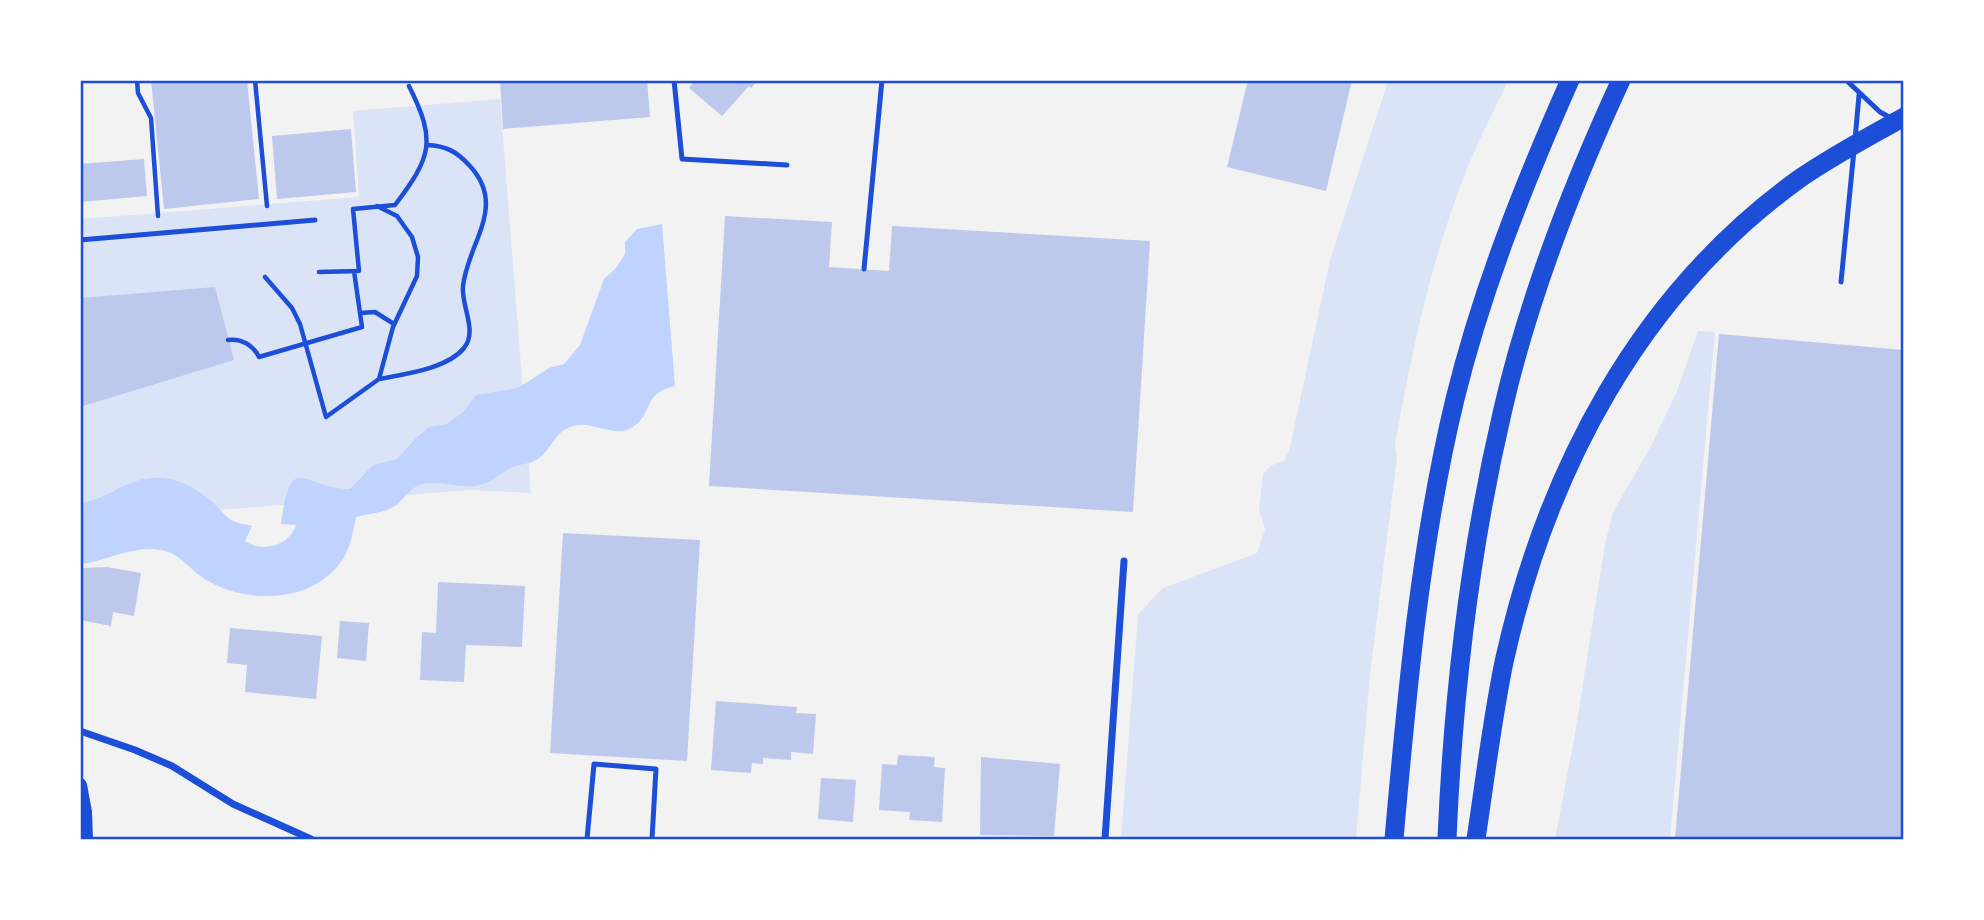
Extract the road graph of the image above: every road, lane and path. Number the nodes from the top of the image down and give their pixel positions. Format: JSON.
{"nodes":[{"id":1,"x":137,"y":80,"type":"edge"},
{"id":2,"x":255,"y":80,"type":"edge"},
{"id":3,"x":674,"y":80,"type":"edge"},
{"id":4,"x":882,"y":80,"type":"edge"},
{"id":5,"x":1570,"y":80,"type":"edge"},
{"id":6,"x":1621,"y":80,"type":"edge"},
{"id":7,"x":1846,"y":80,"type":"edge"},
{"id":8,"x":409,"y":86,"type":"dead end"},
{"id":9,"x":1859,"y":95,"type":"junction"},
{"id":10,"x":1903,"y":117,"type":"edge"},
{"id":11,"x":1903,"y":124,"type":"edge"},
{"id":12,"x":427,"y":145,"type":"junction"},
{"id":13,"x":787,"y":165,"type":"dead end"},
{"id":14,"x":377,"y":206,"type":"junction"},
{"id":15,"x":315,"y":220,"type":"dead end"},
{"id":16,"x":269,"y":224,"type":"junction"},
{"id":17,"x":160,"y":234,"type":"junction"},
{"id":18,"x":80,"y":240,"type":"edge"},
{"id":19,"x":864,"y":269,"type":"dead end"},
{"id":20,"x":354,"y":271,"type":"junction"},
{"id":21,"x":319,"y":272,"type":"dead end"},
{"id":22,"x":265,"y":277,"type":"dead end"},
{"id":23,"x":1841,"y":282,"type":"dead end"},
{"id":24,"x":360,"y":313,"type":"junction"},
{"id":25,"x":394,"y":324,"type":"junction"},
{"id":26,"x":228,"y":341,"type":"dead end"},
{"id":27,"x":304,"y":344,"type":"junction"},
{"id":28,"x":379,"y":379,"type":"junction"},
{"id":29,"x":1124,"y":561,"type":"dead end"},
{"id":30,"x":80,"y":731,"type":"edge"},
{"id":31,"x":80,"y":785,"type":"edge"},
{"id":32,"x":86,"y":839,"type":"edge"},
{"id":33,"x":311,"y":839,"type":"edge"},
{"id":34,"x":587,"y":839,"type":"edge"},
{"id":35,"x":652,"y":839,"type":"edge"},
{"id":36,"x":1105,"y":839,"type":"edge"},
{"id":37,"x":1394,"y":839,"type":"edge"},
{"id":38,"x":1447,"y":839,"type":"edge"},
{"id":39,"x":1476,"y":839,"type":"edge"}],
"edges":[{"from":1,"to":17,"type":"path"},
{"from":2,"to":16,"type":"path"},
{"from":3,"to":13,"type":"lane"},
{"from":4,"to":19,"type":"lane"},
{"from":5,"to":37,"type":"highway"},
{"from":6,"to":38,"type":"highway"},
{"from":7,"to":9,"type":"lane"},
{"from":8,"to":12,"type":"path"},
{"from":9,"to":11,"type":"lane"},
{"from":9,"to":23,"type":"lane"},
{"from":10,"to":39,"type":"highway"},
{"from":12,"to":14,"type":"path"},
{"from":12,"to":28,"type":"path"},
{"from":14,"to":20,"type":"path"},
{"from":14,"to":25,"type":"path"},
{"from":15,"to":16,"type":"lane"},
{"from":16,"to":17,"type":"lane"},
{"from":17,"to":18,"type":"lane"},
{"from":20,"to":21,"type":"path"},
{"from":20,"to":24,"type":"path"},
{"from":22,"to":27,"type":"path"},
{"from":24,"to":25,"type":"path"},
{"from":24,"to":27,"type":"path"},
{"from":25,"to":28,"type":"path"},
{"from":26,"to":27,"type":"path"},
{"from":27,"to":28,"type":"path"},
{"from":29,"to":36,"type":"street"},
{"from":30,"to":33,"type":"street"},
{"from":31,"to":32,"type":"main road"},
{"from":34,"to":35,"type":"lane"}]}
